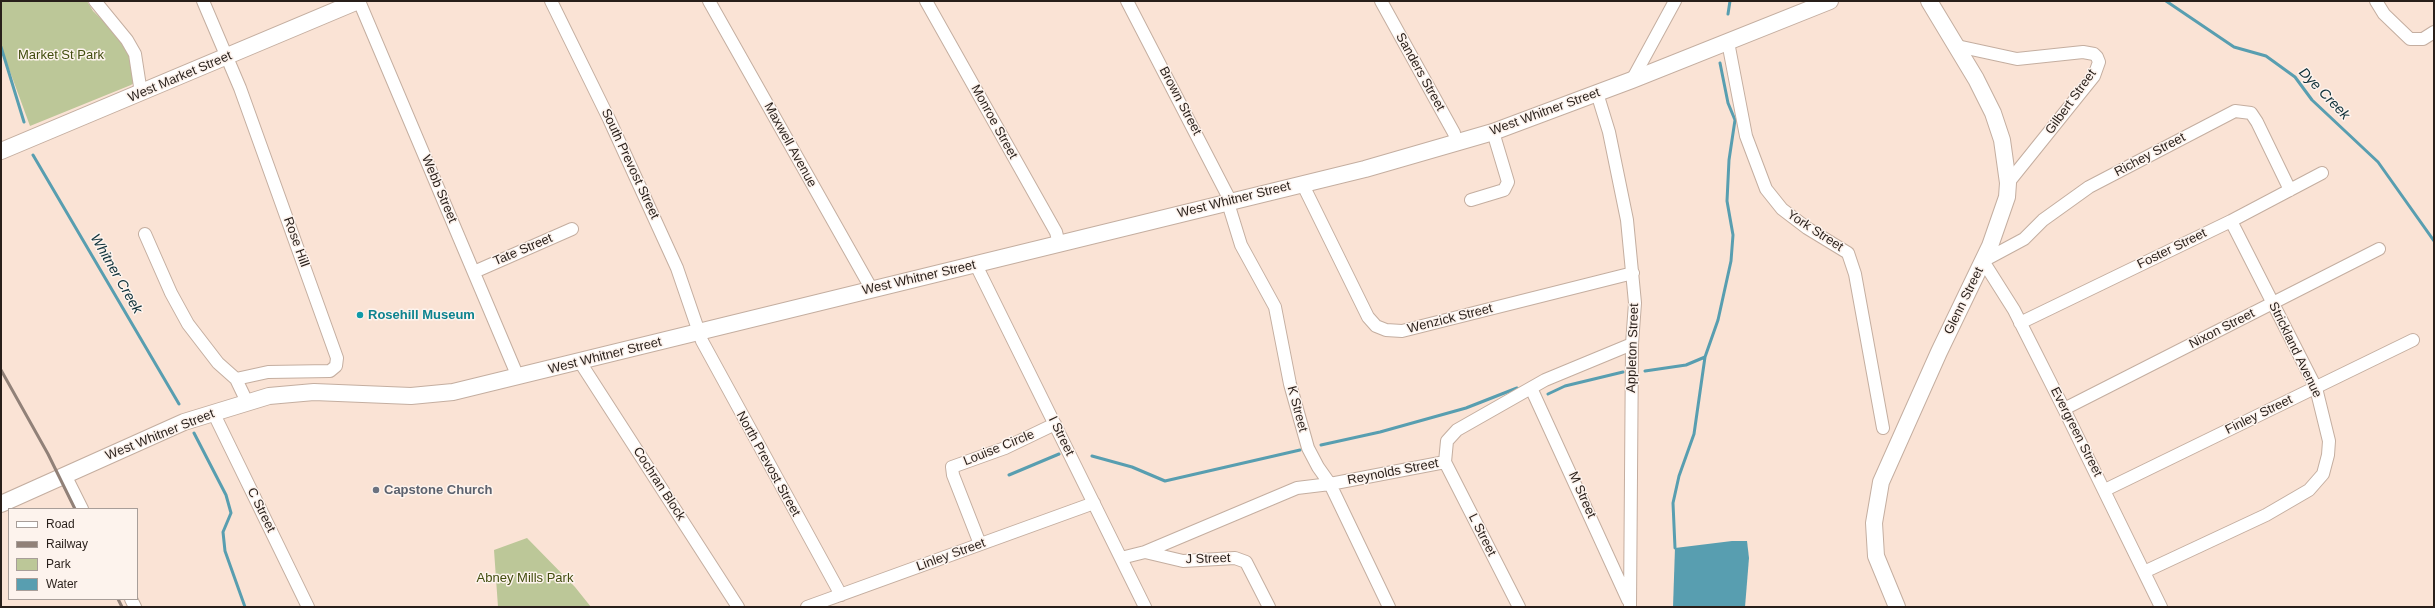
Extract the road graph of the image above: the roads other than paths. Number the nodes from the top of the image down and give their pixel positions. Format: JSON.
{"nodes":[{"id":1,"x":95,"y":1,"type":"edge"},
{"id":2,"x":203,"y":1,"type":"edge"},
{"id":3,"x":358,"y":1,"type":"edge"},
{"id":4,"x":551,"y":1,"type":"edge"},
{"id":5,"x":709,"y":1,"type":"edge"},
{"id":6,"x":926,"y":1,"type":"edge"},
{"id":7,"x":1127,"y":1,"type":"edge"},
{"id":8,"x":1381,"y":1,"type":"edge"},
{"id":9,"x":1675,"y":1,"type":"edge"},
{"id":10,"x":1830,"y":1,"type":"edge"},
{"id":11,"x":1929,"y":1,"type":"edge"},
{"id":12,"x":2376,"y":1,"type":"edge"},
{"id":13,"x":2434,"y":32,"type":"edge"},
{"id":14,"x":1728,"y":42,"type":"junction"},
{"id":15,"x":1957,"y":46,"type":"junction"},
{"id":16,"x":228,"y":56,"type":"junction"},
{"id":17,"x":1632,"y":80,"type":"junction"},
{"id":18,"x":141,"y":93,"type":"junction"},
{"id":19,"x":1597,"y":93,"type":"junction"},
{"id":20,"x":1493,"y":132,"type":"junction"},
{"id":21,"x":1457,"y":144,"type":"junction"},
{"id":22,"x":1,"y":151,"type":"edge"},
{"id":23,"x":2322,"y":173,"type":"dead end"},
{"id":24,"x":1302,"y":183,"type":"junction"},
{"id":25,"x":2008,"y":183,"type":"junction"},
{"id":26,"x":2290,"y":190,"type":"junction"},
{"id":27,"x":1471,"y":200,"type":"dead end"},
{"id":28,"x":1229,"y":202,"type":"junction"},
{"id":29,"x":2231,"y":221,"type":"junction"},
{"id":30,"x":572,"y":229,"type":"dead end"},
{"id":31,"x":145,"y":234,"type":"dead end"},
{"id":32,"x":1059,"y":244,"type":"junction"},
{"id":33,"x":2379,"y":249,"type":"dead end"},
{"id":34,"x":1984,"y":261,"type":"junction"},
{"id":35,"x":976,"y":265,"type":"junction"},
{"id":36,"x":474,"y":272,"type":"junction"},
{"id":37,"x":1633,"y":273,"type":"junction"},
{"id":38,"x":871,"y":288,"type":"junction"},
{"id":39,"x":2273,"y":303,"type":"junction"},
{"id":40,"x":2020,"y":323,"type":"junction"},
{"id":41,"x":699,"y":332,"type":"junction"},
{"id":42,"x":2413,"y":340,"type":"dead end"},
{"id":43,"x":1632,"y":344,"type":"junction"},
{"id":44,"x":580,"y":362,"type":"junction"},
{"id":45,"x":518,"y":378,"type":"junction"},
{"id":46,"x":236,"y":379,"type":"junction"},
{"id":47,"x":1531,"y":388,"type":"junction"},
{"id":48,"x":2316,"y":388,"type":"junction"},
{"id":49,"x":247,"y":402,"type":"junction"},
{"id":50,"x":2064,"y":409,"type":"junction"},
{"id":51,"x":213,"y":412,"type":"junction"},
{"id":52,"x":1055,"y":424,"type":"junction"},
{"id":53,"x":1883,"y":428,"type":"dead end"},
{"id":54,"x":1445,"y":462,"type":"junction"},
{"id":55,"x":65,"y":475,"type":"junction"},
{"id":56,"x":1330,"y":484,"type":"junction"},
{"id":57,"x":2106,"y":490,"type":"junction"},
{"id":58,"x":1094,"y":503,"type":"junction"},
{"id":59,"x":1,"y":504,"type":"edge"},
{"id":60,"x":82,"y":508,"type":"edge"},
{"id":61,"x":980,"y":544,"type":"junction"},
{"id":62,"x":1146,"y":552,"type":"junction"},
{"id":63,"x":1121,"y":558,"type":"junction"},
{"id":64,"x":2144,"y":572,"type":"junction"},
{"id":65,"x":841,"y":595,"type":"junction"},
{"id":66,"x":1630,"y":605,"type":"edge"},
{"id":67,"x":308,"y":607,"type":"edge"},
{"id":68,"x":738,"y":607,"type":"edge"},
{"id":69,"x":808,"y":607,"type":"edge"},
{"id":70,"x":1145,"y":607,"type":"edge"},
{"id":71,"x":1269,"y":607,"type":"edge"},
{"id":72,"x":1389,"y":607,"type":"edge"},
{"id":73,"x":1519,"y":607,"type":"edge"},
{"id":74,"x":1896,"y":607,"type":"edge"},
{"id":75,"x":2161,"y":607,"type":"edge"}],
"edges":[{"from":1,"to":18,"type":"street"},
{"from":2,"to":16,"type":"street","name":"Rose Hill"},
{"from":3,"to":16,"type":"main road","name":"West Market Street"},
{"from":3,"to":36,"type":"street","name":"Webb Street"},
{"from":4,"to":41,"type":"street","name":"South Prevost Street"},
{"from":5,"to":38,"type":"street","name":"Maxwell Avenue"},
{"from":6,"to":32,"type":"street","name":"Monroe Street"},
{"from":7,"to":28,"type":"street","name":"Brown Street"},
{"from":8,"to":21,"type":"street","name":"Sanders Street"},
{"from":9,"to":17,"type":"street"},
{"from":10,"to":14,"type":"main road","name":"West Whitner Street"},
{"from":11,"to":15,"type":"main road","name":"Glenn Street"},
{"from":12,"to":13,"type":"street"},
{"from":14,"to":17,"type":"main road","name":"West Whitner Street"},
{"from":14,"to":53,"type":"street","name":"York Street"},
{"from":15,"to":25,"type":"main road","name":"Glenn Street"},
{"from":15,"to":25,"type":"street","name":"Gilbert Street"},
{"from":16,"to":18,"type":"main road","name":"West Market Street"},
{"from":16,"to":46,"type":"street","name":"Rose Hill"},
{"from":17,"to":19,"type":"main road","name":"West Whitner Street"},
{"from":18,"to":22,"type":"main road","name":"West Market Street"},
{"from":19,"to":20,"type":"main road","name":"West Whitner Street"},
{"from":19,"to":37,"type":"street","name":"Appleton Street"},
{"from":20,"to":21,"type":"main road","name":"West Whitner Street"},
{"from":20,"to":27,"type":"street"},
{"from":21,"to":24,"type":"main road","name":"West Whitner Street"},
{"from":23,"to":26,"type":"street","name":"Foster Street"},
{"from":24,"to":28,"type":"main road","name":"West Whitner Street"},
{"from":24,"to":37,"type":"street","name":"Wenzick Street"},
{"from":25,"to":34,"type":"main road","name":"Glenn Street"},
{"from":26,"to":29,"type":"street","name":"Foster Street"},
{"from":26,"to":34,"type":"street","name":"Richey Street"},
{"from":28,"to":32,"type":"main road","name":"West Whitner Street"},
{"from":28,"to":56,"type":"street","name":"K Street"},
{"from":29,"to":39,"type":"street","name":"Strickland Avenue"},
{"from":29,"to":40,"type":"street","name":"Foster Street"},
{"from":30,"to":36,"type":"street","name":"Tate Street"},
{"from":31,"to":46,"type":"street"},
{"from":32,"to":35,"type":"main road","name":"West Whitner Street"},
{"from":33,"to":39,"type":"street","name":"Nixon Street"},
{"from":34,"to":40,"type":"street","name":"Evergreen Street"},
{"from":34,"to":74,"type":"main road","name":"Glenn Street"},
{"from":35,"to":38,"type":"main road","name":"West Whitner Street"},
{"from":35,"to":52,"type":"street","name":"I Street"},
{"from":36,"to":45,"type":"street","name":"Webb Street"},
{"from":37,"to":43,"type":"street","name":"Appleton Street"},
{"from":38,"to":41,"type":"main road","name":"West Whitner Street"},
{"from":39,"to":48,"type":"street","name":"Strickland Avenue"},
{"from":39,"to":50,"type":"street","name":"Nixon Street"},
{"from":40,"to":50,"type":"street","name":"Evergreen Street"},
{"from":41,"to":44,"type":"main road","name":"West Whitner Street"},
{"from":41,"to":65,"type":"street","name":"North Prevost Street"},
{"from":42,"to":48,"type":"street","name":"Finley Street"},
{"from":43,"to":47,"type":"street","name":"Reynolds Street"},
{"from":43,"to":66,"type":"street","name":"Appleton Street"},
{"from":44,"to":45,"type":"main road","name":"West Whitner Street"},
{"from":44,"to":68,"type":"street","name":"Cochran Block"},
{"from":45,"to":49,"type":"main road","name":"West Whitner Street"},
{"from":46,"to":49,"type":"street"},
{"from":47,"to":54,"type":"street","name":"Reynolds Street"},
{"from":47,"to":66,"type":"street","name":"M Street"},
{"from":48,"to":57,"type":"street","name":"Finley Street"},
{"from":48,"to":64,"type":"street","name":"Strickland Avenue"},
{"from":49,"to":51,"type":"main road","name":"West Whitner Street"},
{"from":50,"to":57,"type":"street","name":"Evergreen Street"},
{"from":51,"to":55,"type":"main road","name":"West Whitner Street"},
{"from":51,"to":67,"type":"street","name":"C Street"},
{"from":52,"to":58,"type":"street","name":"I Street"},
{"from":52,"to":61,"type":"street","name":"Louise Circle"},
{"from":54,"to":56,"type":"street","name":"Reynolds Street"},
{"from":54,"to":73,"type":"street","name":"L Street"},
{"from":55,"to":59,"type":"main road","name":"West Whitner Street"},
{"from":55,"to":60,"type":"street"},
{"from":56,"to":62,"type":"street","name":"Reynolds Street"},
{"from":56,"to":72,"type":"street","name":"K Street"},
{"from":57,"to":64,"type":"street","name":"Evergreen Street"},
{"from":58,"to":61,"type":"street","name":"Linley Street"},
{"from":58,"to":63,"type":"street","name":"I Street"},
{"from":61,"to":65,"type":"street","name":"Linley Street"},
{"from":62,"to":63,"type":"street","name":"J Street"},
{"from":62,"to":71,"type":"street","name":"J Street"},
{"from":63,"to":70,"type":"street","name":"I Street"},
{"from":64,"to":75,"type":"street","name":"Evergreen Street"},
{"from":65,"to":69,"type":"street","name":"Linley Street"}]}
